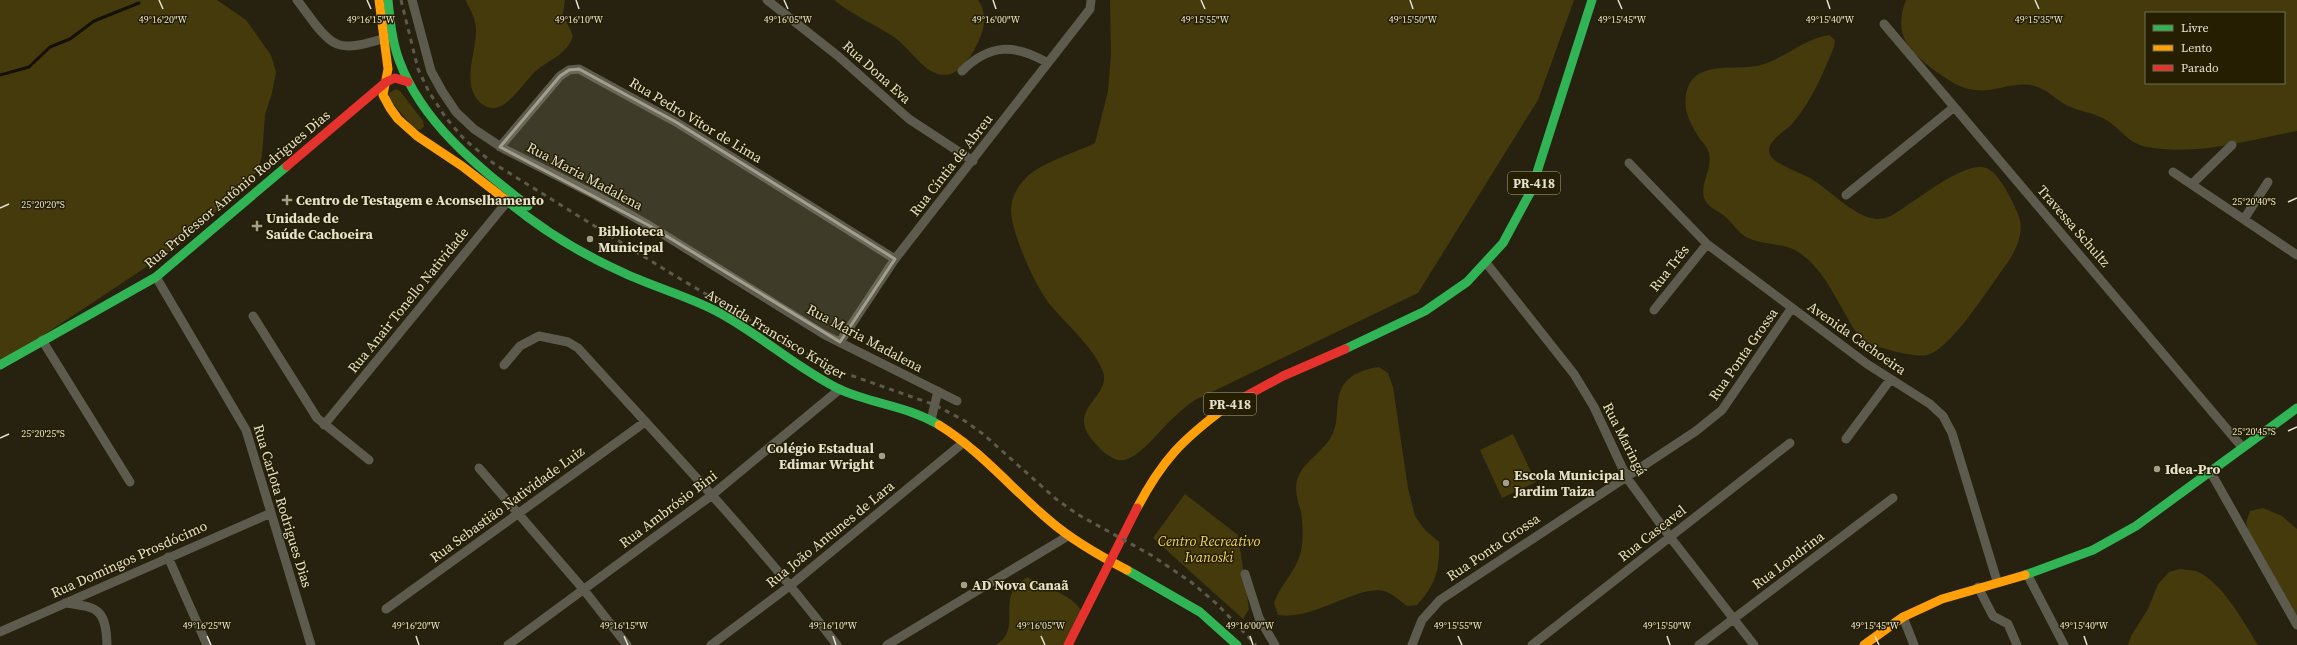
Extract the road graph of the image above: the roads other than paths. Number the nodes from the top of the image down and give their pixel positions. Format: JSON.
{"nodes":[{"id":1,"x":297,"y":0,"type":"edge"},
{"id":2,"x":379,"y":0,"type":"edge"},
{"id":3,"x":388,"y":0,"type":"edge"},
{"id":4,"x":412,"y":0,"type":"edge"},
{"id":5,"x":767,"y":0,"type":"edge"},
{"id":6,"x":1592,"y":0,"type":"edge"},
{"id":7,"x":1090,"y":4,"type":"edge"},
{"id":8,"x":1884,"y":24,"type":"dead end"},
{"id":9,"x":388,"y":37,"type":"junction"},
{"id":10,"x":1048,"y":63,"type":"junction"},
{"id":11,"x":962,"y":71,"type":"dead end"},
{"id":12,"x":386,"y":82,"type":"junction"},
{"id":13,"x":408,"y":82,"type":"junction"},
{"id":14,"x":384,"y":97,"type":"junction"},
{"id":15,"x":363,"y":100,"type":"junction"},
{"id":16,"x":1953,"y":108,"type":"junction"},
{"id":17,"x":434,"y":121,"type":"junction"},
{"id":18,"x":416,"y":136,"type":"junction"},
{"id":19,"x":2232,"y":145,"type":"dead end"},
{"id":20,"x":500,"y":147,"type":"junction"},
{"id":21,"x":973,"y":161,"type":"junction"},
{"id":22,"x":1629,"y":163,"type":"dead end"},
{"id":23,"x":2173,"y":172,"type":"dead end"},
{"id":24,"x":2268,"y":182,"type":"dead end"},
{"id":25,"x":2192,"y":184,"type":"junction"},
{"id":26,"x":1846,"y":195,"type":"dead end"},
{"id":27,"x":510,"y":197,"type":"junction"},
{"id":28,"x":2244,"y":219,"type":"junction"},
{"id":29,"x":1707,"y":244,"type":"junction"},
{"id":30,"x":2297,"y":255,"type":"edge"},
{"id":31,"x":895,"y":259,"type":"junction"},
{"id":32,"x":1487,"y":264,"type":"junction"},
{"id":33,"x":156,"y":277,"type":"junction"},
{"id":34,"x":1791,"y":309,"type":"junction"},
{"id":35,"x":1654,"y":310,"type":"dead end"},
{"id":36,"x":253,"y":316,"type":"dead end"},
{"id":37,"x":42,"y":340,"type":"junction"},
{"id":38,"x":840,"y":342,"type":"junction"},
{"id":39,"x":0,"y":365,"type":"edge"},
{"id":40,"x":504,"y":365,"type":"dead end"},
{"id":41,"x":1890,"y":380,"type":"junction"},
{"id":42,"x":840,"y":389,"type":"junction"},
{"id":43,"x":938,"y":391,"type":"junction"},
{"id":44,"x":957,"y":401,"type":"dead end"},
{"id":45,"x":2297,"y":408,"type":"edge"},
{"id":46,"x":931,"y":420,"type":"junction"},
{"id":47,"x":645,"y":422,"type":"junction"},
{"id":48,"x":324,"y":425,"type":"junction"},
{"id":49,"x":1846,"y":439,"type":"dead end"},
{"id":50,"x":964,"y":442,"type":"junction"},
{"id":51,"x":1790,"y":443,"type":"dead end"},
{"id":52,"x":2242,"y":447,"type":"junction"},
{"id":53,"x":369,"y":460,"type":"dead end"},
{"id":54,"x":479,"y":468,"type":"dead end"},
{"id":55,"x":2210,"y":471,"type":"junction"},
{"id":56,"x":1627,"y":478,"type":"junction"},
{"id":57,"x":130,"y":482,"type":"dead end"},
{"id":58,"x":712,"y":495,"type":"junction"},
{"id":59,"x":1893,"y":498,"type":"dead end"},
{"id":60,"x":270,"y":512,"type":"junction"},
{"id":61,"x":517,"y":513,"type":"junction"},
{"id":62,"x":1068,"y":536,"type":"junction"},
{"id":63,"x":1670,"y":537,"type":"junction"},
{"id":64,"x":168,"y":557,"type":"junction"},
{"id":65,"x":1245,"y":574,"type":"dead end"},
{"id":66,"x":2028,"y":574,"type":"junction"},
{"id":67,"x":1997,"y":582,"type":"junction"},
{"id":68,"x":791,"y":585,"type":"junction"},
{"id":69,"x":1978,"y":587,"type":"junction"},
{"id":70,"x":584,"y":590,"type":"junction"},
{"id":71,"x":64,"y":603,"type":"junction"},
{"id":72,"x":386,"y":609,"type":"dead end"},
{"id":73,"x":1903,"y":617,"type":"junction"},
{"id":74,"x":1734,"y":618,"type":"junction"},
{"id":75,"x":2297,"y":624,"type":"edge"},
{"id":76,"x":0,"y":632,"type":"edge"},
{"id":77,"x":107,"y":645,"type":"edge"},
{"id":78,"x":206,"y":645,"type":"edge"},
{"id":79,"x":310,"y":645,"type":"edge"},
{"id":80,"x":508,"y":645,"type":"edge"},
{"id":81,"x":627,"y":645,"type":"edge"},
{"id":82,"x":711,"y":645,"type":"edge"},
{"id":83,"x":837,"y":645,"type":"edge"},
{"id":84,"x":887,"y":645,"type":"edge"},
{"id":85,"x":1068,"y":645,"type":"edge"},
{"id":86,"x":1237,"y":645,"type":"edge"},
{"id":87,"x":1275,"y":645,"type":"edge"},
{"id":88,"x":1412,"y":645,"type":"edge"},
{"id":89,"x":1532,"y":645,"type":"edge"},
{"id":90,"x":1699,"y":645,"type":"edge"},
{"id":91,"x":1754,"y":645,"type":"edge"},
{"id":92,"x":1864,"y":645,"type":"edge"},
{"id":93,"x":1914,"y":645,"type":"edge"},
{"id":94,"x":2018,"y":645,"type":"edge"},
{"id":95,"x":2064,"y":645,"type":"edge"}],
"edges":[{"from":1,"to":9,"type":"street"},
{"from":2,"to":9,"type":"main road","name":"Avenida Francisco Krüger"},
{"from":3,"to":9,"type":"main road","name":"Avenida Francisco Krüger"},
{"from":4,"to":20,"type":"street","name":"Rua Maria Madalena"},
{"from":5,"to":21,"type":"street","name":"Rua Dona Eva"},
{"from":6,"to":32,"type":"main road","number":"PR-418"},
{"from":7,"to":10,"type":"street","name":"Rua Cíntia de Abreu"},
{"from":8,"to":16,"type":"street","name":"Travessa Schultz"},
{"from":9,"to":12,"type":"main road","name":"Avenida Francisco Krüger"},
{"from":9,"to":13,"type":"main road","name":"Avenida Francisco Krüger"},
{"from":10,"to":11,"type":"street"},
{"from":10,"to":21,"type":"street","name":"Rua Cíntia de Abreu"},
{"from":12,"to":13,"type":"main road"},
{"from":12,"to":14,"type":"main road","name":"Avenida Francisco Krüger"},
{"from":12,"to":15,"type":"main road","name":"Rua Professor Antônio Rodrigues Dias"},
{"from":13,"to":17,"type":"main road","name":"Avenida Francisco Krüger"},
{"from":14,"to":15,"type":"main road"},
{"from":14,"to":18,"type":"main road","name":"Avenida Francisco Krüger"},
{"from":15,"to":33,"type":"main road","name":"Rua Professor Antônio Rodrigues Dias"},
{"from":16,"to":26,"type":"street"},
{"from":16,"to":52,"type":"street","name":"Travessa Schultz"},
{"from":17,"to":18,"type":"main road"},
{"from":17,"to":27,"type":"main road","name":"Avenida Francisco Krüger"},
{"from":18,"to":27,"type":"main road","name":"Avenida Francisco Krüger"},
{"from":19,"to":25,"type":"street"},
{"from":20,"to":31,"type":"street","name":"Rua Pedro Vitor de Lima"},
{"from":20,"to":38,"type":"street","name":"Rua Maria Madalena"},
{"from":21,"to":31,"type":"street","name":"Rua Cíntia de Abreu"},
{"from":22,"to":29,"type":"street","name":"Avenida Cachoeira"},
{"from":23,"to":25,"type":"street"},
{"from":24,"to":28,"type":"street"},
{"from":25,"to":28,"type":"street"},
{"from":27,"to":42,"type":"main road","name":"Avenida Francisco Krüger"},
{"from":27,"to":48,"type":"street","name":"Rua Anair Tonello Natividade"},
{"from":28,"to":30,"type":"street"},
{"from":29,"to":34,"type":"street","name":"Avenida Cachoeira"},
{"from":29,"to":35,"type":"street","name":"Rua Três"},
{"from":31,"to":38,"type":"street","name":"Rua Cíntia de Abreu"},
{"from":32,"to":56,"type":"street","name":"Rua Maringá"},
{"from":32,"to":85,"type":"main road","number":"PR-418"},
{"from":33,"to":37,"type":"main road","name":"Rua Professor Antônio Rodrigues Dias"},
{"from":33,"to":60,"type":"street","name":"Rua Carlota Rodrigues Dias"},
{"from":34,"to":41,"type":"street","name":"Avenida Cachoeira"},
{"from":34,"to":56,"type":"street","name":"Rua Ponta Grossa"},
{"from":36,"to":48,"type":"street"},
{"from":37,"to":39,"type":"main road","name":"Rua Professor Antônio Rodrigues Dias"},
{"from":37,"to":57,"type":"street"},
{"from":38,"to":43,"type":"street","name":"Rua Maria Madalena"},
{"from":40,"to":47,"type":"street"},
{"from":41,"to":49,"type":"street"},
{"from":41,"to":67,"type":"street","name":"Avenida Cachoeira"},
{"from":42,"to":46,"type":"main road","name":"Avenida Francisco Krüger"},
{"from":42,"to":58,"type":"street","name":"Rua Ambrósio Bini"},
{"from":43,"to":44,"type":"street","name":"Rua Maria Madalena"},
{"from":43,"to":46,"type":"street"},
{"from":45,"to":52,"type":"main road"},
{"from":46,"to":50,"type":"main road","name":"Avenida Francisco Krüger"},
{"from":47,"to":58,"type":"street"},
{"from":47,"to":61,"type":"street","name":"Rua Sebastião Natividade Luiz"},
{"from":48,"to":53,"type":"street"},
{"from":50,"to":62,"type":"main road","name":"Avenida Francisco Krüger"},
{"from":50,"to":68,"type":"street","name":"Rua João Antunes de Lara"},
{"from":51,"to":63,"type":"street","name":"Rua Cascavel"},
{"from":52,"to":55,"type":"main road"},
{"from":54,"to":61,"type":"street"},
{"from":55,"to":66,"type":"main road"},
{"from":55,"to":75,"type":"street"},
{"from":56,"to":63,"type":"street","name":"Rua Maringá"},
{"from":56,"to":88,"type":"street","name":"Rua Ponta Grossa"},
{"from":58,"to":68,"type":"street"},
{"from":58,"to":70,"type":"street","name":"Rua Ambrósio Bini"},
{"from":59,"to":74,"type":"street","name":"Rua Londrina"},
{"from":60,"to":64,"type":"street","name":"Rua Domingos Prosdócimo"},
{"from":60,"to":79,"type":"street","name":"Rua Carlota Rodrigues Dias"},
{"from":61,"to":70,"type":"street"},
{"from":61,"to":72,"type":"street","name":"Rua Sebastião Natividade Luiz"},
{"from":62,"to":84,"type":"street"},
{"from":62,"to":86,"type":"main road","name":"Avenida Francisco Krüger"},
{"from":63,"to":74,"type":"street","name":"Rua Maringá"},
{"from":63,"to":89,"type":"street","name":"Rua Cascavel"},
{"from":64,"to":71,"type":"street","name":"Rua Domingos Prosdócimo"},
{"from":64,"to":78,"type":"street"},
{"from":65,"to":87,"type":"street"},
{"from":66,"to":67,"type":"main road"},
{"from":66,"to":95,"type":"street"},
{"from":67,"to":69,"type":"main road"},
{"from":68,"to":82,"type":"street","name":"Rua João Antunes de Lara"},
{"from":68,"to":83,"type":"street"},
{"from":69,"to":73,"type":"main road"},
{"from":69,"to":94,"type":"street"},
{"from":70,"to":80,"type":"street","name":"Rua Ambrósio Bini"},
{"from":70,"to":81,"type":"street"},
{"from":71,"to":76,"type":"street","name":"Rua Domingos Prosdócimo"},
{"from":71,"to":77,"type":"street"},
{"from":73,"to":92,"type":"main road"},
{"from":73,"to":93,"type":"street"},
{"from":74,"to":90,"type":"street","name":"Rua Londrina"},
{"from":74,"to":91,"type":"street","name":"Rua Maringá"}]}
